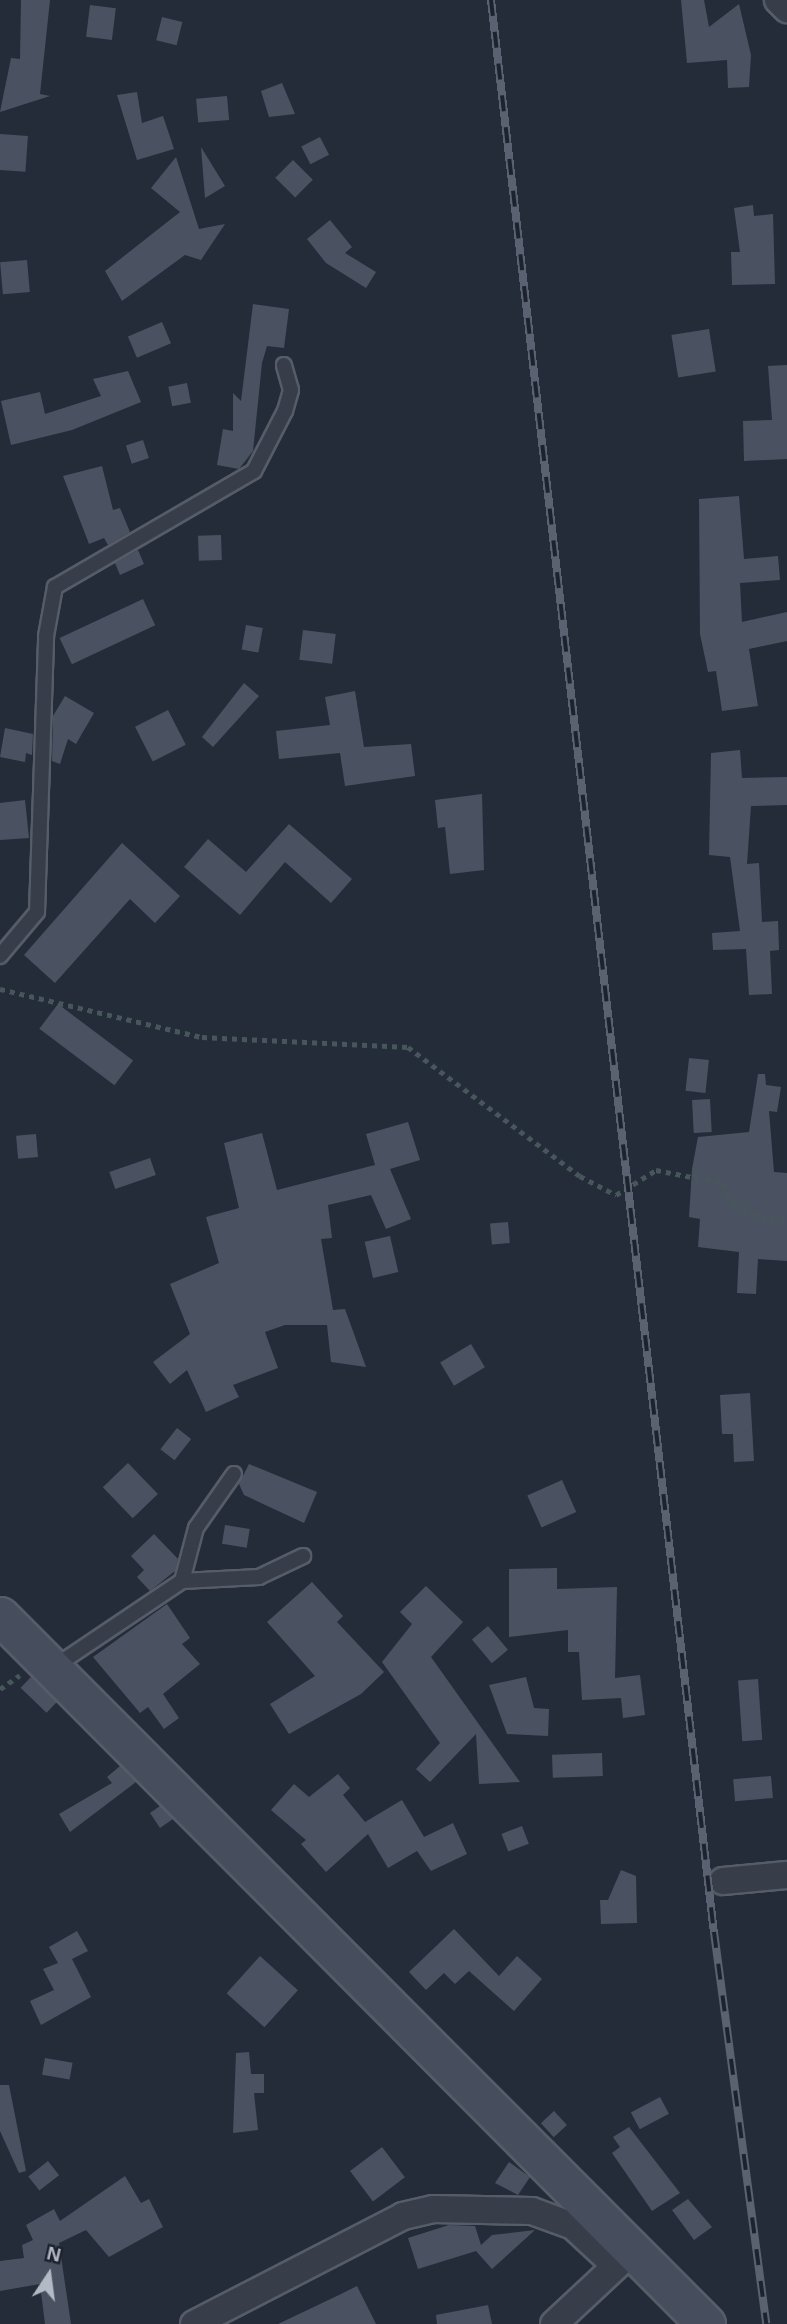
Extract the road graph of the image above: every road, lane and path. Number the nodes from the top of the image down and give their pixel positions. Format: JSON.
{"nodes":[{"id":1,"x":778,"y":0,"type":"edge"},
{"id":2,"x":787,"y":9,"type":"edge"},
{"id":3,"x":284,"y":365,"type":"dead end"},
{"id":4,"x":0,"y":956,"type":"edge"},
{"id":5,"x":0,"y":989,"type":"edge"},
{"id":6,"x":787,"y":1220,"type":"edge"},
{"id":7,"x":234,"y":1474,"type":"dead end"},
{"id":8,"x":303,"y":1556,"type":"dead end"},
{"id":9,"x":182,"y":1581,"type":"junction"},
{"id":10,"x":0,"y":1616,"type":"edge"},
{"id":11,"x":54,"y":1667,"type":"junction"},
{"id":12,"x":787,"y":1875,"type":"edge"},
{"id":13,"x":723,"y":1881,"type":"dead end"},
{"id":14,"x":626,"y":2257,"type":"junction"},
{"id":15,"x":194,"y":2324,"type":"edge"},
{"id":16,"x":554,"y":2324,"type":"edge"},
{"id":17,"x":706,"y":2324,"type":"edge"}],
"edges":[{"from":1,"to":2,"type":"street"},
{"from":3,"to":4,"type":"lane"},
{"from":5,"to":6,"type":"path"},
{"from":7,"to":9,"type":"lane"},
{"from":8,"to":9,"type":"lane"},
{"from":9,"to":11,"type":"lane"},
{"from":10,"to":11,"type":"main road"},
{"from":11,"to":14,"type":"main road"},
{"from":12,"to":13,"type":"street"},
{"from":14,"to":15,"type":"street"},
{"from":14,"to":16,"type":"street"},
{"from":14,"to":17,"type":"main road"}]}
